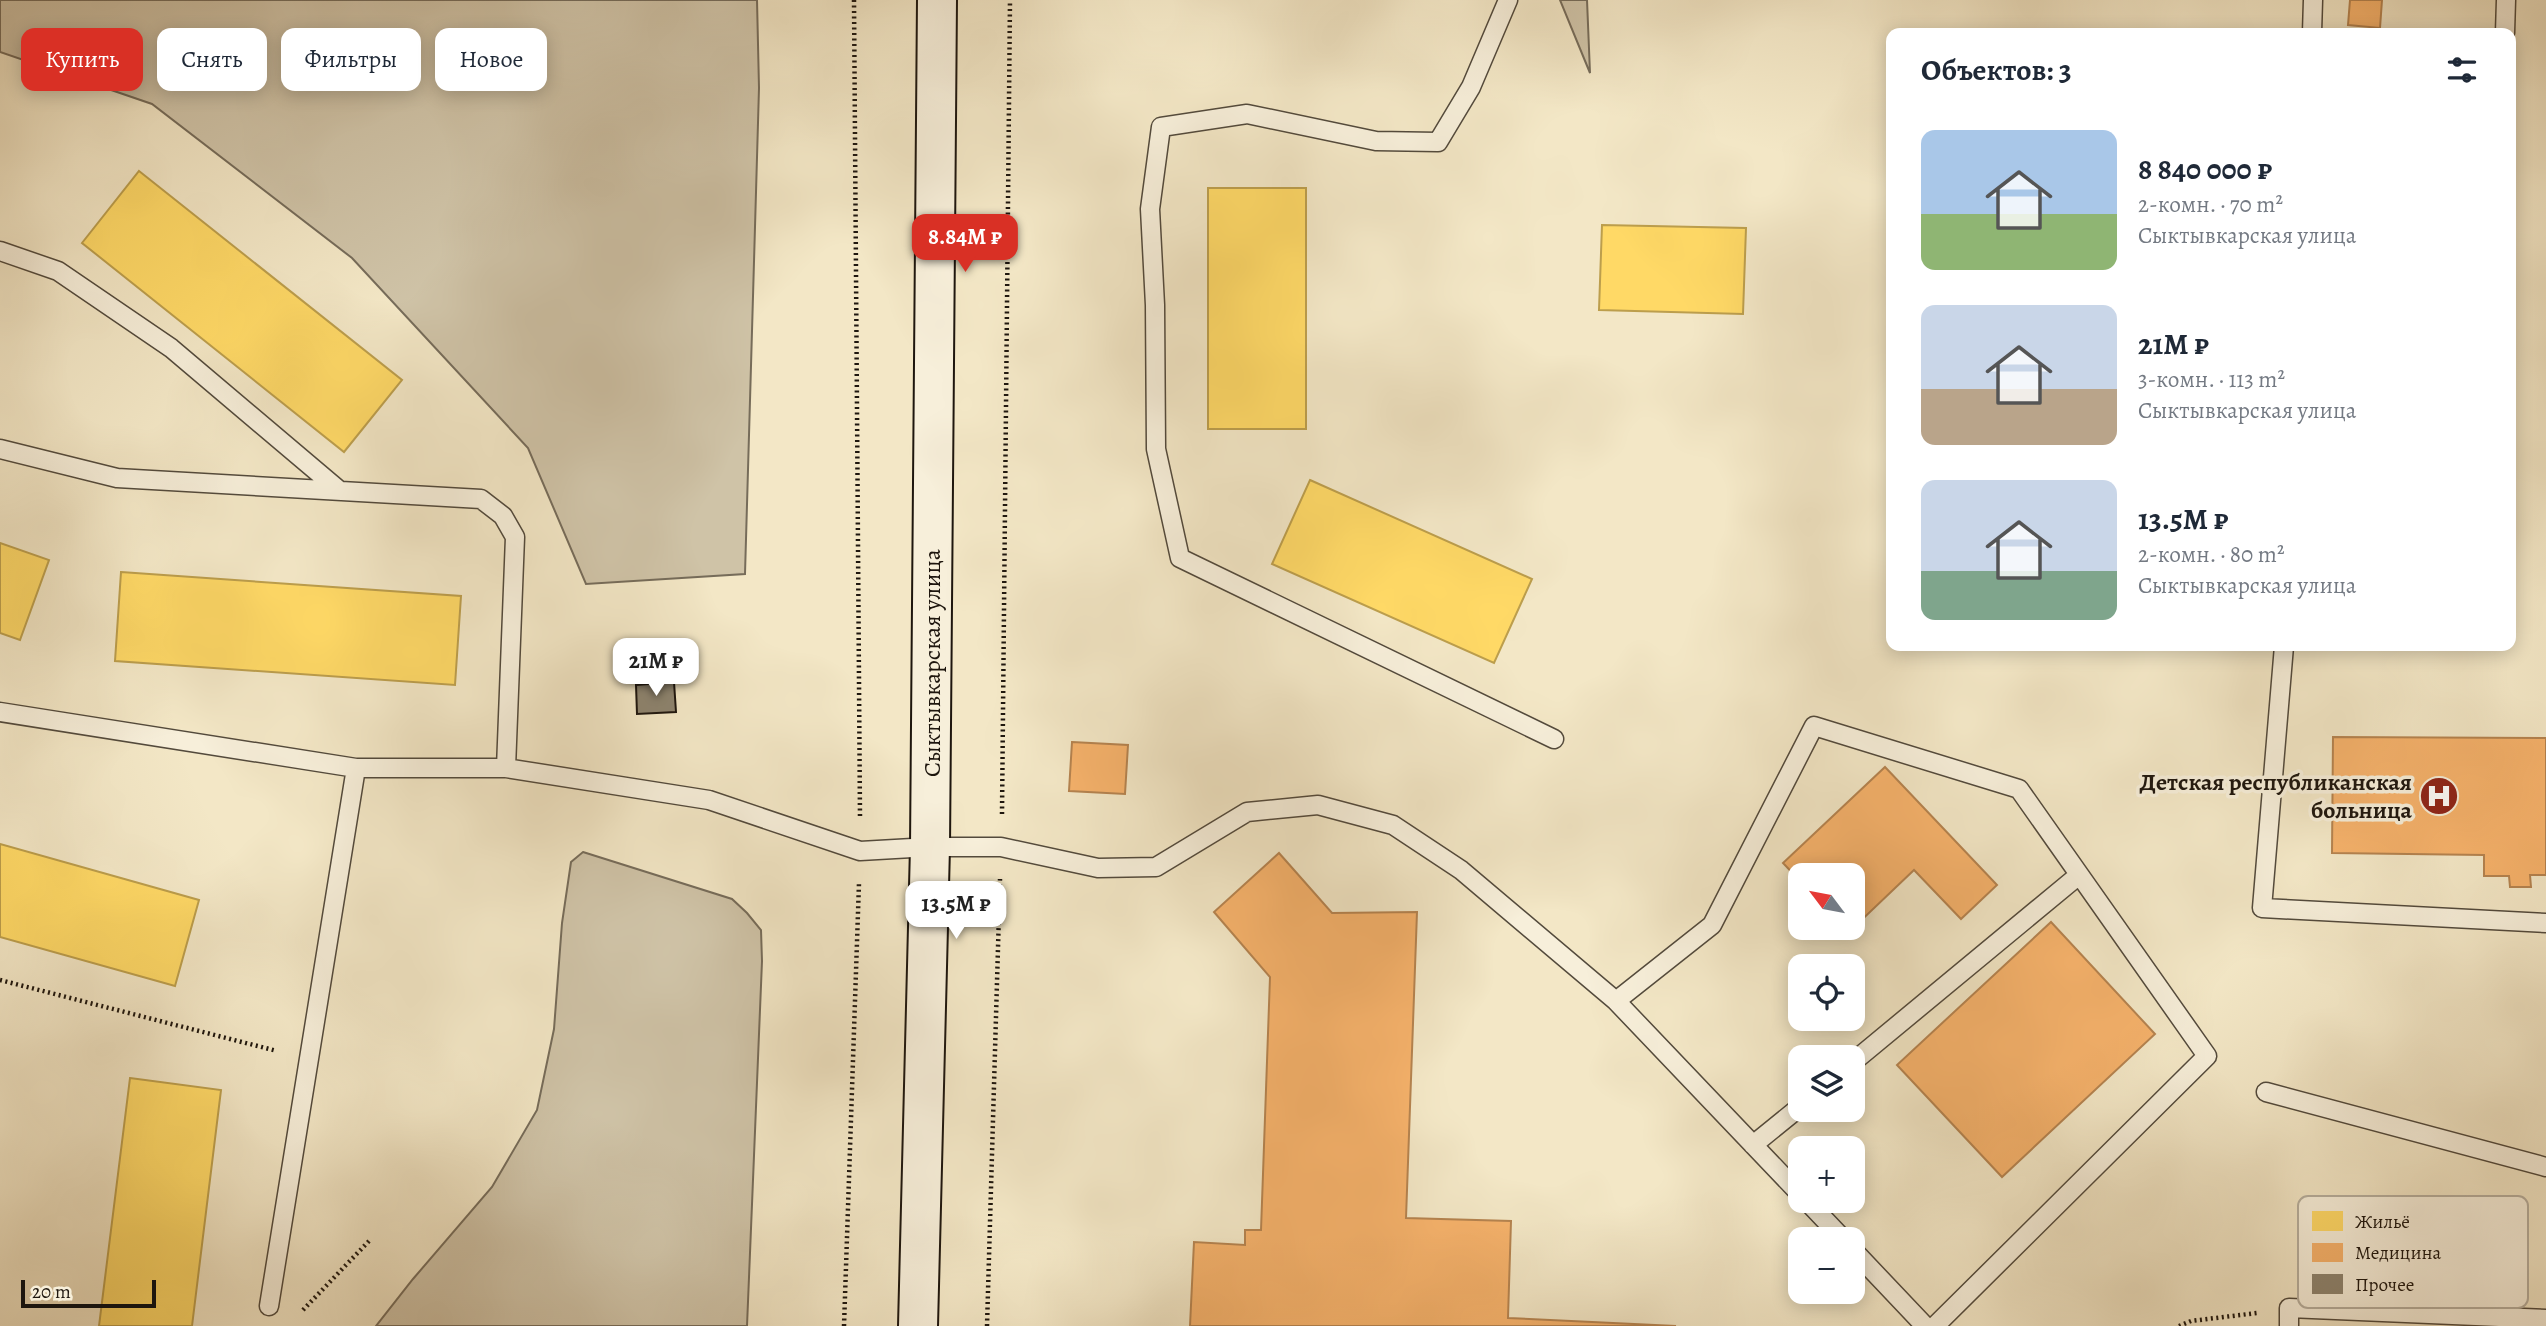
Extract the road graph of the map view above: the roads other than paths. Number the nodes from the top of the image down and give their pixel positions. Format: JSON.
{"nodes":[{"id":1,"x":937,"y":0,"type":"edge"},
{"id":2,"x":1508,"y":0,"type":"edge"},
{"id":3,"x":2313,"y":0,"type":"edge"},
{"id":4,"x":2506,"y":0,"type":"edge"},
{"id":5,"x":2312,"y":28,"type":"edge"},
{"id":6,"x":2505,"y":28,"type":"edge"},
{"id":7,"x":0,"y":251,"type":"edge"},
{"id":8,"x":0,"y":449,"type":"edge"},
{"id":9,"x":340,"y":491,"type":"junction"},
{"id":10,"x":2284,"y":651,"type":"edge"},
{"id":11,"x":0,"y":712,"type":"edge"},
{"id":12,"x":1554,"y":739,"type":"dead end"},
{"id":13,"x":356,"y":768,"type":"junction"},
{"id":14,"x":506,"y":768,"type":"junction"},
{"id":15,"x":930,"y":847,"type":"junction"},
{"id":16,"x":2079,"y":875,"type":"junction"},
{"id":17,"x":2546,"y":923,"type":"edge"},
{"id":18,"x":1616,"y":1001,"type":"junction"},
{"id":19,"x":1865,"y":1052,"type":"edge"},
{"id":20,"x":2266,"y":1092,"type":"dead end"},
{"id":21,"x":1788,"y":1117,"type":"edge"},
{"id":22,"x":1753,"y":1145,"type":"junction"},
{"id":23,"x":2546,"y":1167,"type":"edge"},
{"id":24,"x":1788,"y":1181,"type":"edge"},
{"id":25,"x":1818,"y":1213,"type":"edge"},
{"id":26,"x":1832,"y":1227,"type":"edge"},
{"id":27,"x":1865,"y":1262,"type":"edge"},
{"id":28,"x":269,"y":1306,"type":"dead end"},
{"id":29,"x":2289,"y":1317,"type":"edge"},
{"id":30,"x":2546,"y":1319,"type":"edge"},
{"id":31,"x":918,"y":1326,"type":"edge"},
{"id":32,"x":1926,"y":1326,"type":"edge"},
{"id":33,"x":1935,"y":1326,"type":"edge"}],
"edges":[{"from":1,"to":15,"type":"main road","name":"Сыктывкарская улица"},
{"from":2,"to":12,"type":"lane"},
{"from":3,"to":5,"type":"lane"},
{"from":4,"to":6,"type":"lane"},
{"from":7,"to":9,"type":"lane"},
{"from":8,"to":9,"type":"lane"},
{"from":9,"to":14,"type":"lane"},
{"from":10,"to":17,"type":"lane"},
{"from":11,"to":13,"type":"lane"},
{"from":13,"to":14,"type":"lane"},
{"from":13,"to":28,"type":"lane"},
{"from":14,"to":15,"type":"lane"},
{"from":15,"to":18,"type":"lane"},
{"from":15,"to":31,"type":"main road","name":"Сыктывкарская улица"},
{"from":16,"to":18,"type":"lane"},
{"from":16,"to":19,"type":"lane"},
{"from":16,"to":33,"type":"lane"},
{"from":18,"to":22,"type":"lane"},
{"from":20,"to":23,"type":"lane"},
{"from":21,"to":22,"type":"lane"},
{"from":22,"to":24,"type":"lane"},
{"from":25,"to":26,"type":"lane"},
{"from":27,"to":32,"type":"lane"},
{"from":29,"to":30,"type":"lane"}]}
